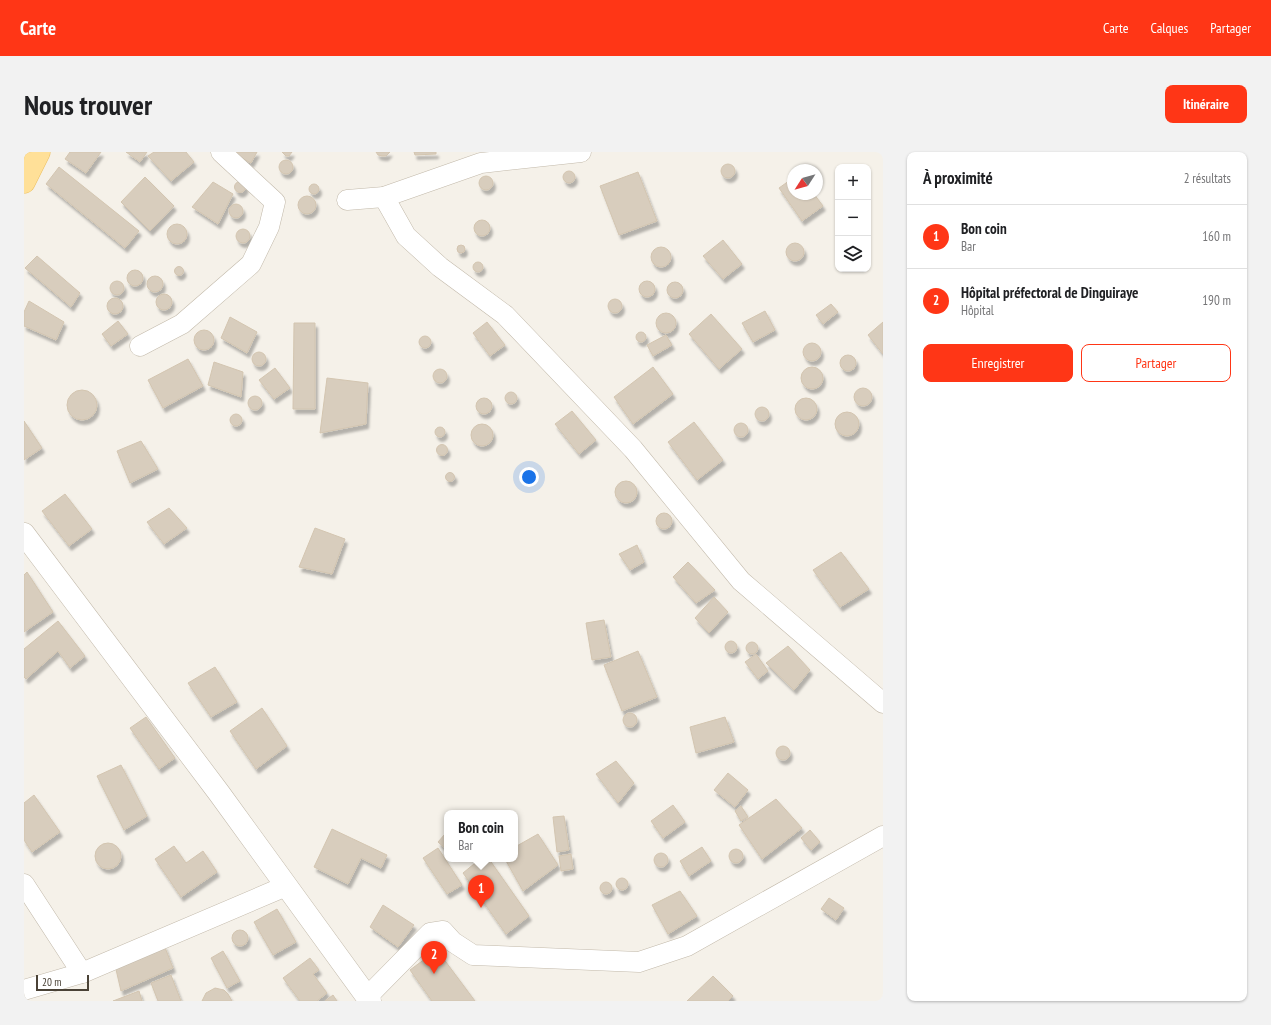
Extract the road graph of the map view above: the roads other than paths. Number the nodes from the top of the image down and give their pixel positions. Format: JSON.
{"nodes":[{"id":1,"x":39,"y":152,"type":"edge"},
{"id":2,"x":221,"y":152,"type":"edge"},
{"id":3,"x":581,"y":152,"type":"edge"},
{"id":4,"x":24,"y":181,"type":"edge"},
{"id":5,"x":384,"y":197,"type":"junction"},
{"id":6,"x":347,"y":200,"type":"dead end"},
{"id":7,"x":140,"y":346,"type":"dead end"},
{"id":8,"x":24,"y":534,"type":"edge"},
{"id":9,"x":883,"y":703,"type":"edge"},
{"id":10,"x":883,"y":836,"type":"edge"},
{"id":11,"x":24,"y":884,"type":"edge"},
{"id":12,"x":286,"y":886,"type":"junction"},
{"id":13,"x":82,"y":973,"type":"junction"},
{"id":14,"x":24,"y":990,"type":"edge"},
{"id":15,"x":369,"y":999,"type":"edge"}],
"edges":[{"from":1,"to":4,"type":"main road"},
{"from":2,"to":7,"type":"street"},
{"from":3,"to":5,"type":"street"},
{"from":5,"to":6,"type":"street"},
{"from":5,"to":9,"type":"street"},
{"from":8,"to":12,"type":"street"},
{"from":10,"to":15,"type":"street"},
{"from":11,"to":13,"type":"street"},
{"from":12,"to":13,"type":"street"},
{"from":12,"to":15,"type":"street"},
{"from":13,"to":14,"type":"street"}]}
